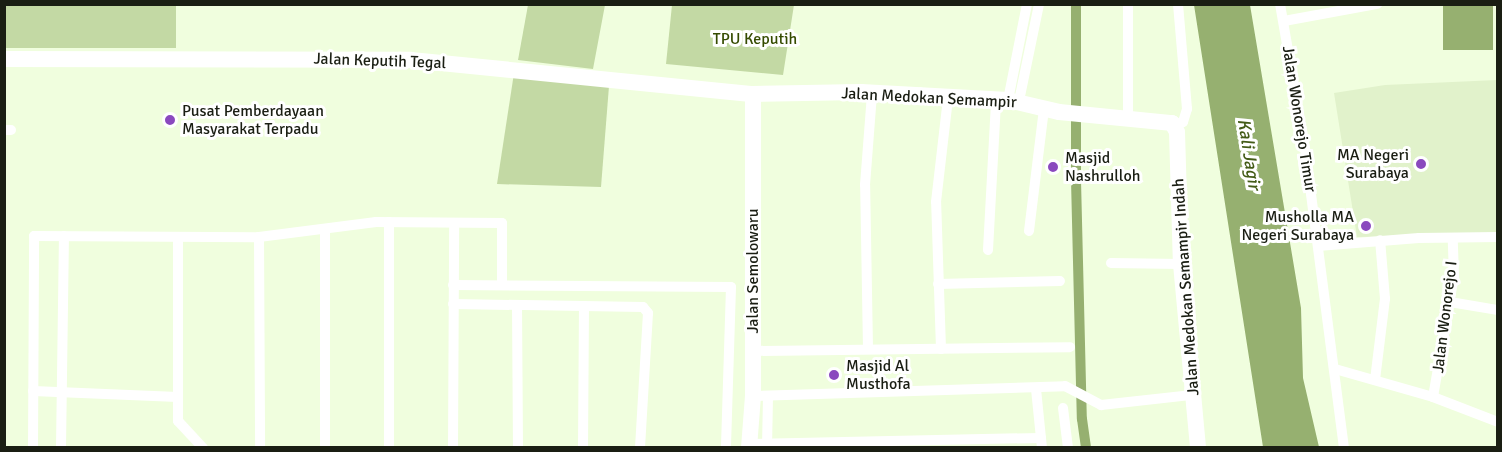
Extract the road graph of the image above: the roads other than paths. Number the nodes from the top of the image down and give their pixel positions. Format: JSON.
{"nodes":[{"id":1,"x":1027,"y":4,"type":"edge"},
{"id":2,"x":1039,"y":4,"type":"edge"},
{"id":3,"x":1128,"y":4,"type":"edge"},
{"id":4,"x":1178,"y":4,"type":"edge"},
{"id":5,"x":1280,"y":4,"type":"edge"},
{"id":6,"x":1377,"y":4,"type":"edge"},
{"id":7,"x":1284,"y":21,"type":"junction"},
{"id":8,"x":4,"y":59,"type":"edge"},
{"id":9,"x":872,"y":93,"type":"junction"},
{"id":10,"x":753,"y":94,"type":"junction"},
{"id":11,"x":948,"y":98,"type":"junction"},
{"id":12,"x":1008,"y":100,"type":"junction"},
{"id":13,"x":1052,"y":110,"type":"junction"},
{"id":14,"x":1128,"y":117,"type":"junction"},
{"id":15,"x":1175,"y":126,"type":"junction"},
{"id":16,"x":389,"y":222,"type":"junction"},
{"id":17,"x":454,"y":223,"type":"junction"},
{"id":18,"x":325,"y":229,"type":"junction"},
{"id":19,"x":1029,"y":231,"type":"dead end"},
{"id":20,"x":64,"y":236,"type":"junction"},
{"id":21,"x":178,"y":237,"type":"junction"},
{"id":22,"x":259,"y":237,"type":"junction"},
{"id":23,"x":1497,"y":237,"type":"edge"},
{"id":24,"x":1453,"y":238,"type":"junction"},
{"id":25,"x":1380,"y":240,"type":"junction"},
{"id":26,"x":1318,"y":246,"type":"junction"},
{"id":27,"x":988,"y":250,"type":"dead end"},
{"id":28,"x":1111,"y":263,"type":"dead end"},
{"id":29,"x":1182,"y":264,"type":"junction"},
{"id":30,"x":1060,"y":281,"type":"dead end"},
{"id":31,"x":938,"y":284,"type":"junction"},
{"id":32,"x":453,"y":285,"type":"junction"},
{"id":33,"x":502,"y":285,"type":"junction"},
{"id":34,"x":1450,"y":302,"type":"junction"},
{"id":35,"x":453,"y":304,"type":"junction"},
{"id":36,"x":518,"y":305,"type":"junction"},
{"id":37,"x":584,"y":306,"type":"junction"},
{"id":38,"x":1497,"y":310,"type":"edge"},
{"id":39,"x":1071,"y":347,"type":"dead end"},
{"id":40,"x":941,"y":348,"type":"junction"},
{"id":41,"x":868,"y":349,"type":"junction"},
{"id":42,"x":753,"y":351,"type":"junction"},
{"id":43,"x":1335,"y":369,"type":"junction"},
{"id":44,"x":1376,"y":380,"type":"junction"},
{"id":45,"x":1036,"y":389,"type":"junction"},
{"id":46,"x":33,"y":391,"type":"junction"},
{"id":47,"x":62,"y":392,"type":"junction"},
{"id":48,"x":1192,"y":395,"type":"junction"},
{"id":49,"x":178,"y":396,"type":"junction"},
{"id":50,"x":761,"y":396,"type":"junction"},
{"id":51,"x":1433,"y":397,"type":"junction"},
{"id":52,"x":1063,"y":408,"type":"dead end"},
{"id":53,"x":1497,"y":422,"type":"edge"},
{"id":54,"x":1042,"y":442,"type":"edge"},
{"id":55,"x":944,"y":444,"type":"edge"},
{"id":56,"x":749,"y":446,"type":"edge"},
{"id":57,"x":767,"y":446,"type":"edge"},
{"id":58,"x":845,"y":446,"type":"edge"},
{"id":59,"x":33,"y":447,"type":"edge"},
{"id":60,"x":61,"y":447,"type":"edge"},
{"id":61,"x":202,"y":447,"type":"edge"},
{"id":62,"x":260,"y":447,"type":"edge"},
{"id":63,"x":325,"y":447,"type":"edge"},
{"id":64,"x":389,"y":447,"type":"edge"},
{"id":65,"x":453,"y":447,"type":"edge"},
{"id":66,"x":518,"y":447,"type":"edge"},
{"id":67,"x":583,"y":447,"type":"edge"},
{"id":68,"x":640,"y":447,"type":"edge"},
{"id":69,"x":726,"y":447,"type":"edge"},
{"id":70,"x":1068,"y":447,"type":"edge"},
{"id":71,"x":1198,"y":447,"type":"edge"},
{"id":72,"x":1344,"y":447,"type":"edge"}],
"edges":[{"from":1,"to":12,"type":"street"},
{"from":2,"to":12,"type":"street"},
{"from":3,"to":14,"type":"street"},
{"from":4,"to":15,"type":"street"},
{"from":5,"to":7,"type":"street","name":"Jalan Wonorejo Timur"},
{"from":6,"to":7,"type":"street"},
{"from":7,"to":26,"type":"street","name":"Jalan Wonorejo Timur"},
{"from":8,"to":10,"type":"main road","name":"Jalan Keputih Tegal"},
{"from":9,"to":10,"type":"main road","name":"Jalan Medokan Semampir"},
{"from":9,"to":11,"type":"main road","name":"Jalan Medokan Semampir"},
{"from":9,"to":41,"type":"street"},
{"from":10,"to":42,"type":"main road","name":"Jalan Semolowaru"},
{"from":11,"to":12,"type":"main road","name":"Jalan Medokan Semampir"},
{"from":11,"to":31,"type":"street"},
{"from":12,"to":13,"type":"main road","name":"Jalan Medokan Semampir"},
{"from":12,"to":27,"type":"street"},
{"from":13,"to":14,"type":"main road","name":"Jalan Medokan Semampir"},
{"from":13,"to":19,"type":"street"},
{"from":14,"to":15,"type":"main road","name":"Jalan Medokan Semampir"},
{"from":15,"to":29,"type":"main road","name":"Jalan Medokan Semampir Indah"},
{"from":16,"to":17,"type":"street"},
{"from":16,"to":18,"type":"street"},
{"from":16,"to":64,"type":"street"},
{"from":17,"to":32,"type":"street"},
{"from":17,"to":33,"type":"street"},
{"from":18,"to":22,"type":"street"},
{"from":18,"to":63,"type":"street"},
{"from":20,"to":21,"type":"street"},
{"from":20,"to":46,"type":"street"},
{"from":20,"to":47,"type":"street"},
{"from":21,"to":22,"type":"street"},
{"from":21,"to":49,"type":"street"},
{"from":22,"to":62,"type":"street"},
{"from":23,"to":24,"type":"street","name":"Jalan Wonorejo I"},
{"from":24,"to":25,"type":"street","name":"Jalan Wonorejo I"},
{"from":24,"to":34,"type":"street","name":"Jalan Wonorejo I"},
{"from":25,"to":26,"type":"street","name":"Jalan Wonorejo I"},
{"from":25,"to":44,"type":"street"},
{"from":26,"to":43,"type":"street","name":"Jalan Wonorejo Timur"},
{"from":28,"to":29,"type":"street"},
{"from":29,"to":48,"type":"main road","name":"Jalan Medokan Semampir Indah"},
{"from":30,"to":31,"type":"street"},
{"from":31,"to":40,"type":"street"},
{"from":32,"to":33,"type":"street"},
{"from":32,"to":35,"type":"street"},
{"from":33,"to":69,"type":"street"},
{"from":34,"to":38,"type":"street"},
{"from":34,"to":51,"type":"street","name":"Jalan Wonorejo I"},
{"from":35,"to":36,"type":"street"},
{"from":35,"to":65,"type":"street"},
{"from":36,"to":37,"type":"street"},
{"from":36,"to":66,"type":"street"},
{"from":37,"to":67,"type":"street"},
{"from":37,"to":68,"type":"street"},
{"from":39,"to":40,"type":"street"},
{"from":40,"to":41,"type":"street"},
{"from":41,"to":42,"type":"street"},
{"from":42,"to":50,"type":"main road","name":"Jalan Semolowaru"},
{"from":43,"to":44,"type":"street"},
{"from":43,"to":72,"type":"street","name":"Jalan Wonorejo Timur"},
{"from":44,"to":51,"type":"street"},
{"from":45,"to":48,"type":"street"},
{"from":45,"to":50,"type":"street"},
{"from":45,"to":54,"type":"street"},
{"from":46,"to":47,"type":"street"},
{"from":46,"to":59,"type":"street"},
{"from":47,"to":49,"type":"street"},
{"from":47,"to":60,"type":"street"},
{"from":48,"to":71,"type":"main road","name":"Jalan Medokan Semampir Indah"},
{"from":49,"to":61,"type":"street"},
{"from":50,"to":56,"type":"main road","name":"Jalan Semolowaru"},
{"from":50,"to":57,"type":"street"},
{"from":51,"to":53,"type":"street"},
{"from":52,"to":70,"type":"street"},
{"from":54,"to":55,"type":"street"},
{"from":55,"to":58,"type":"street"},
{"from":56,"to":57,"type":"street"},
{"from":57,"to":58,"type":"street"}]}
